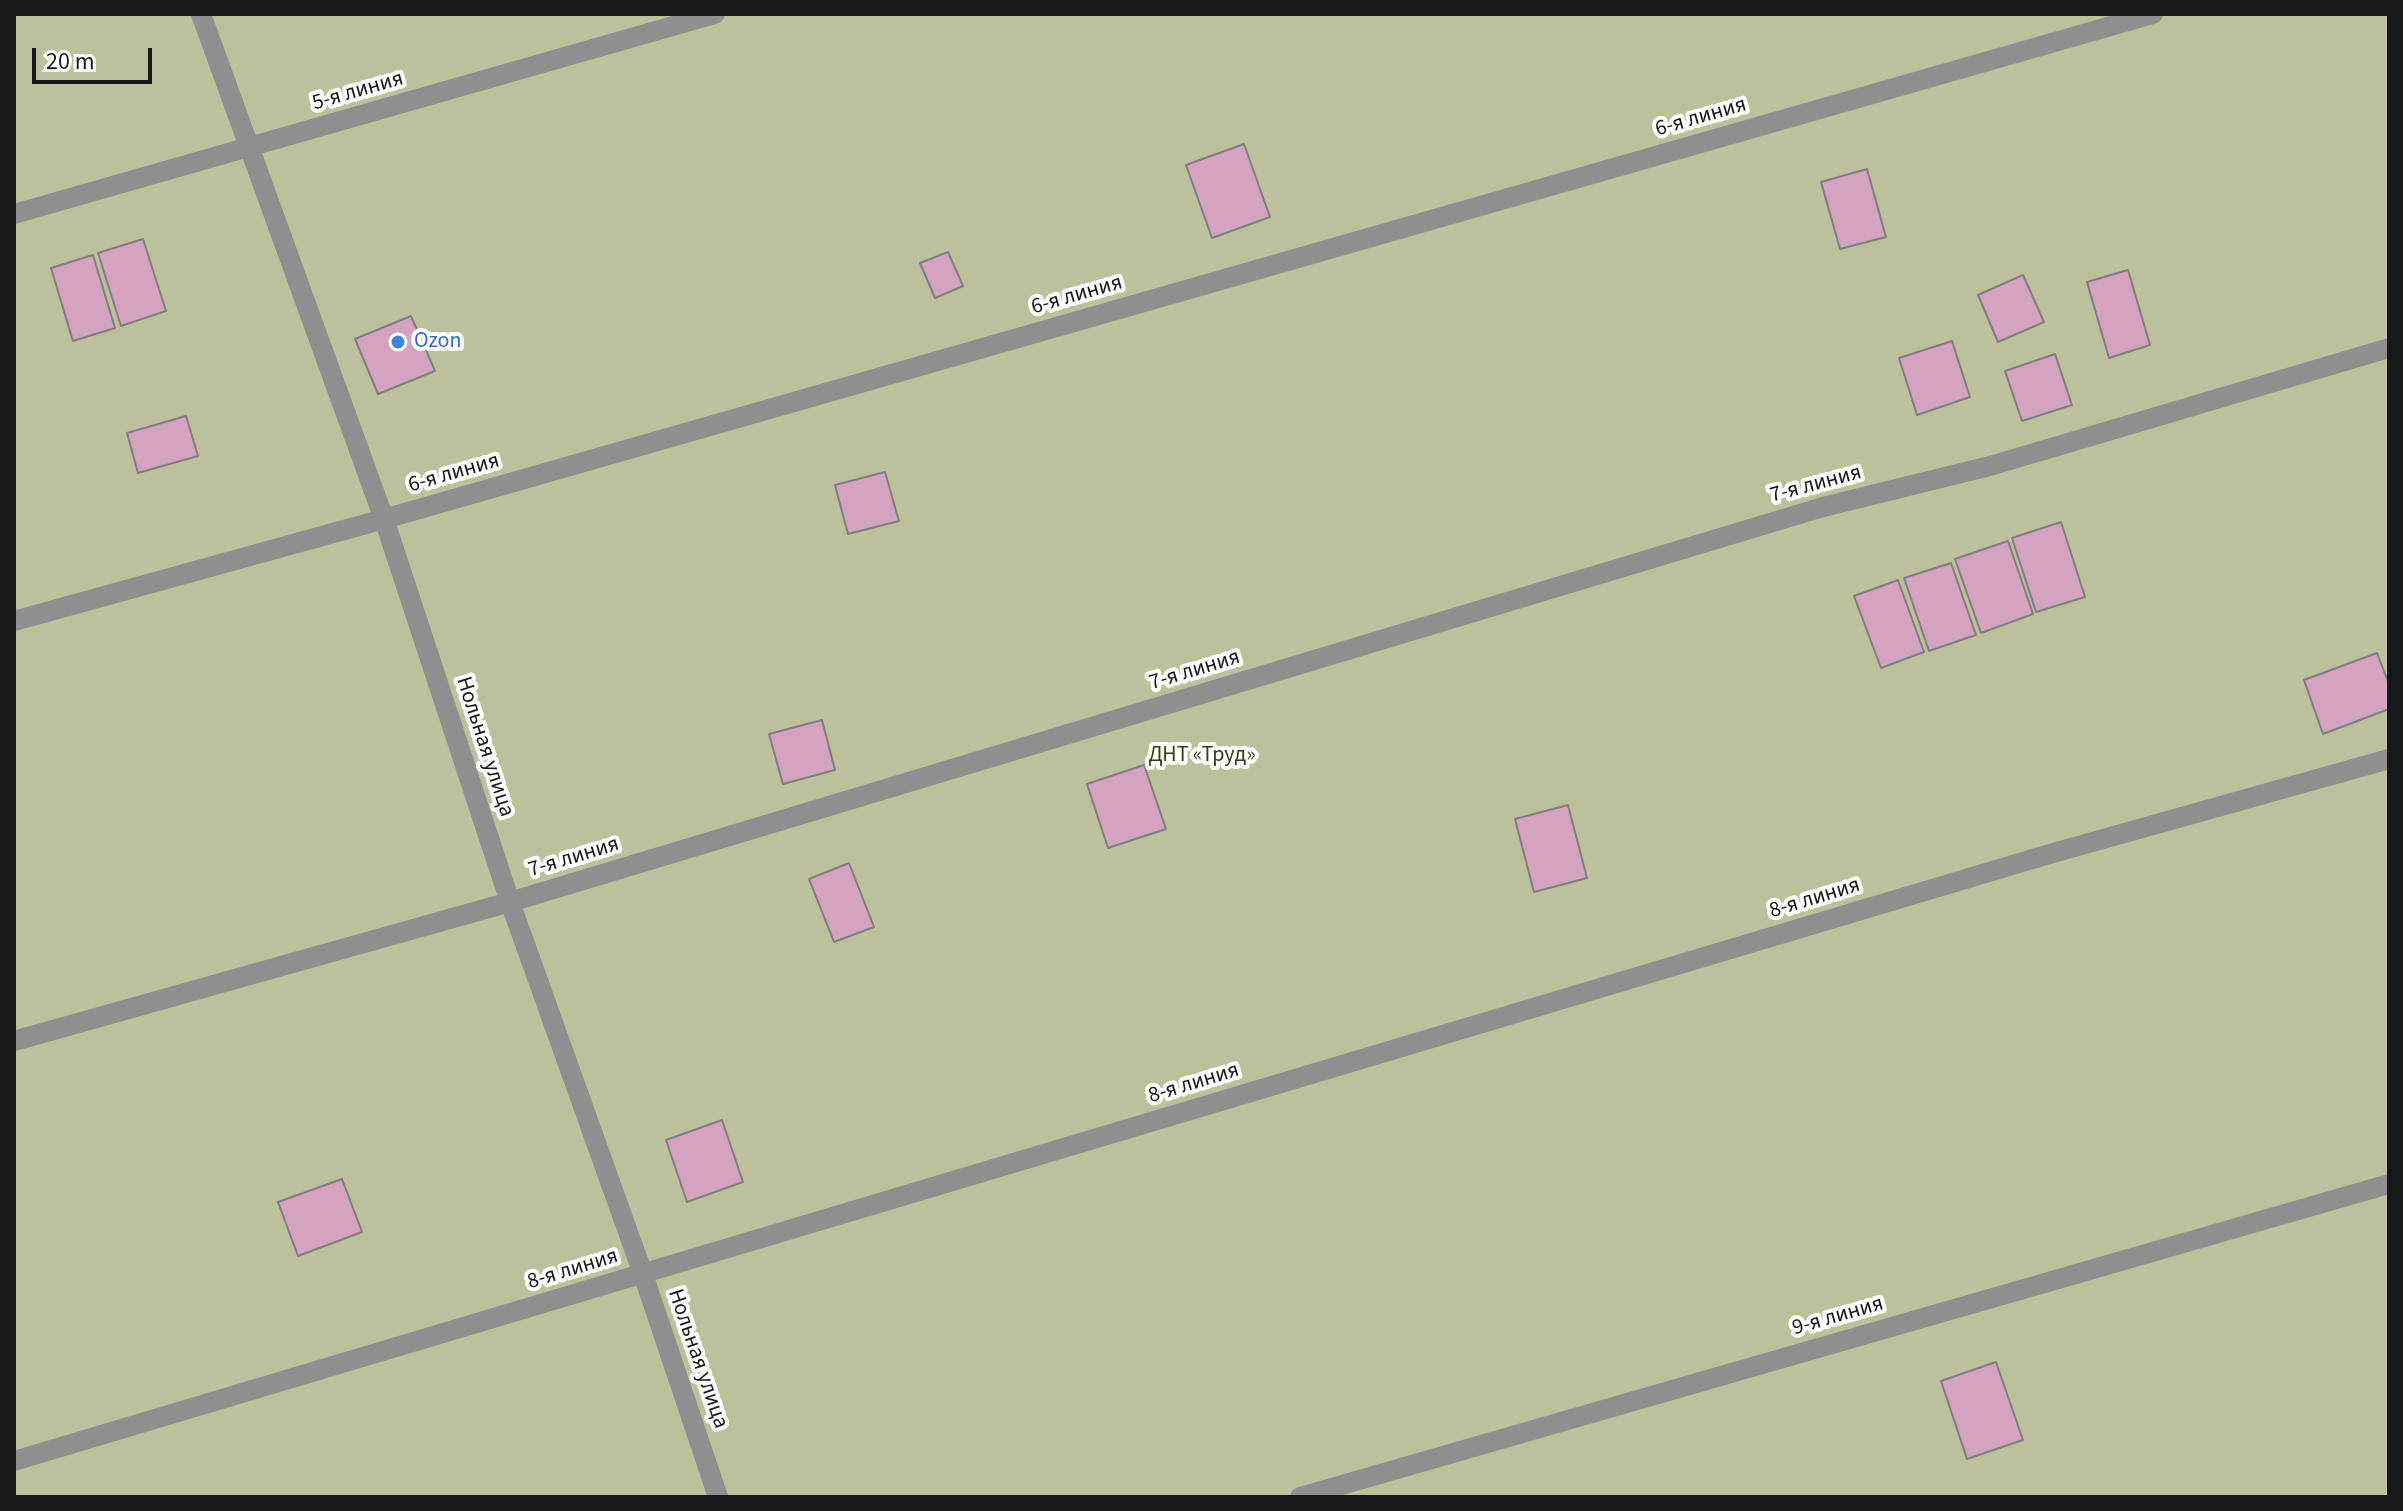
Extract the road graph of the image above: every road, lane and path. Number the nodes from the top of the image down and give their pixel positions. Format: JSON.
{"nodes":[{"id":1,"x":201,"y":14,"type":"edge"},
{"id":2,"x":715,"y":14,"type":"edge"},
{"id":3,"x":2153,"y":14,"type":"edge"},
{"id":4,"x":250,"y":148,"type":"junction"},
{"id":5,"x":14,"y":214,"type":"edge"},
{"id":6,"x":2389,"y":348,"type":"edge"},
{"id":7,"x":384,"y":519,"type":"junction"},
{"id":8,"x":14,"y":621,"type":"edge"},
{"id":9,"x":2389,"y":759,"type":"edge"},
{"id":10,"x":510,"y":902,"type":"junction"},
{"id":11,"x":14,"y":1041,"type":"edge"},
{"id":12,"x":2389,"y":1184,"type":"edge"},
{"id":13,"x":643,"y":1274,"type":"junction"},
{"id":14,"x":14,"y":1461,"type":"edge"},
{"id":15,"x":718,"y":1497,"type":"edge"},
{"id":16,"x":1300,"y":1497,"type":"edge"}],
"edges":[{"from":1,"to":4,"type":"street","name":"Нольная улица"},
{"from":2,"to":4,"type":"street","name":"5-я линия"},
{"from":3,"to":7,"type":"street","name":"6-я линия"},
{"from":4,"to":5,"type":"street","name":"5-я линия"},
{"from":4,"to":7,"type":"street","name":"Нольная улица"},
{"from":6,"to":10,"type":"street","name":"7-я линия"},
{"from":7,"to":8,"type":"street","name":"6-я линия"},
{"from":7,"to":10,"type":"street","name":"Нольная улица"},
{"from":9,"to":13,"type":"street","name":"8-я линия"},
{"from":10,"to":11,"type":"street","name":"7-я линия"},
{"from":10,"to":13,"type":"street","name":"Нольная улица"},
{"from":12,"to":16,"type":"street","name":"9-я линия"},
{"from":13,"to":14,"type":"street","name":"8-я линия"},
{"from":13,"to":15,"type":"street","name":"Нольная улица"}]}
